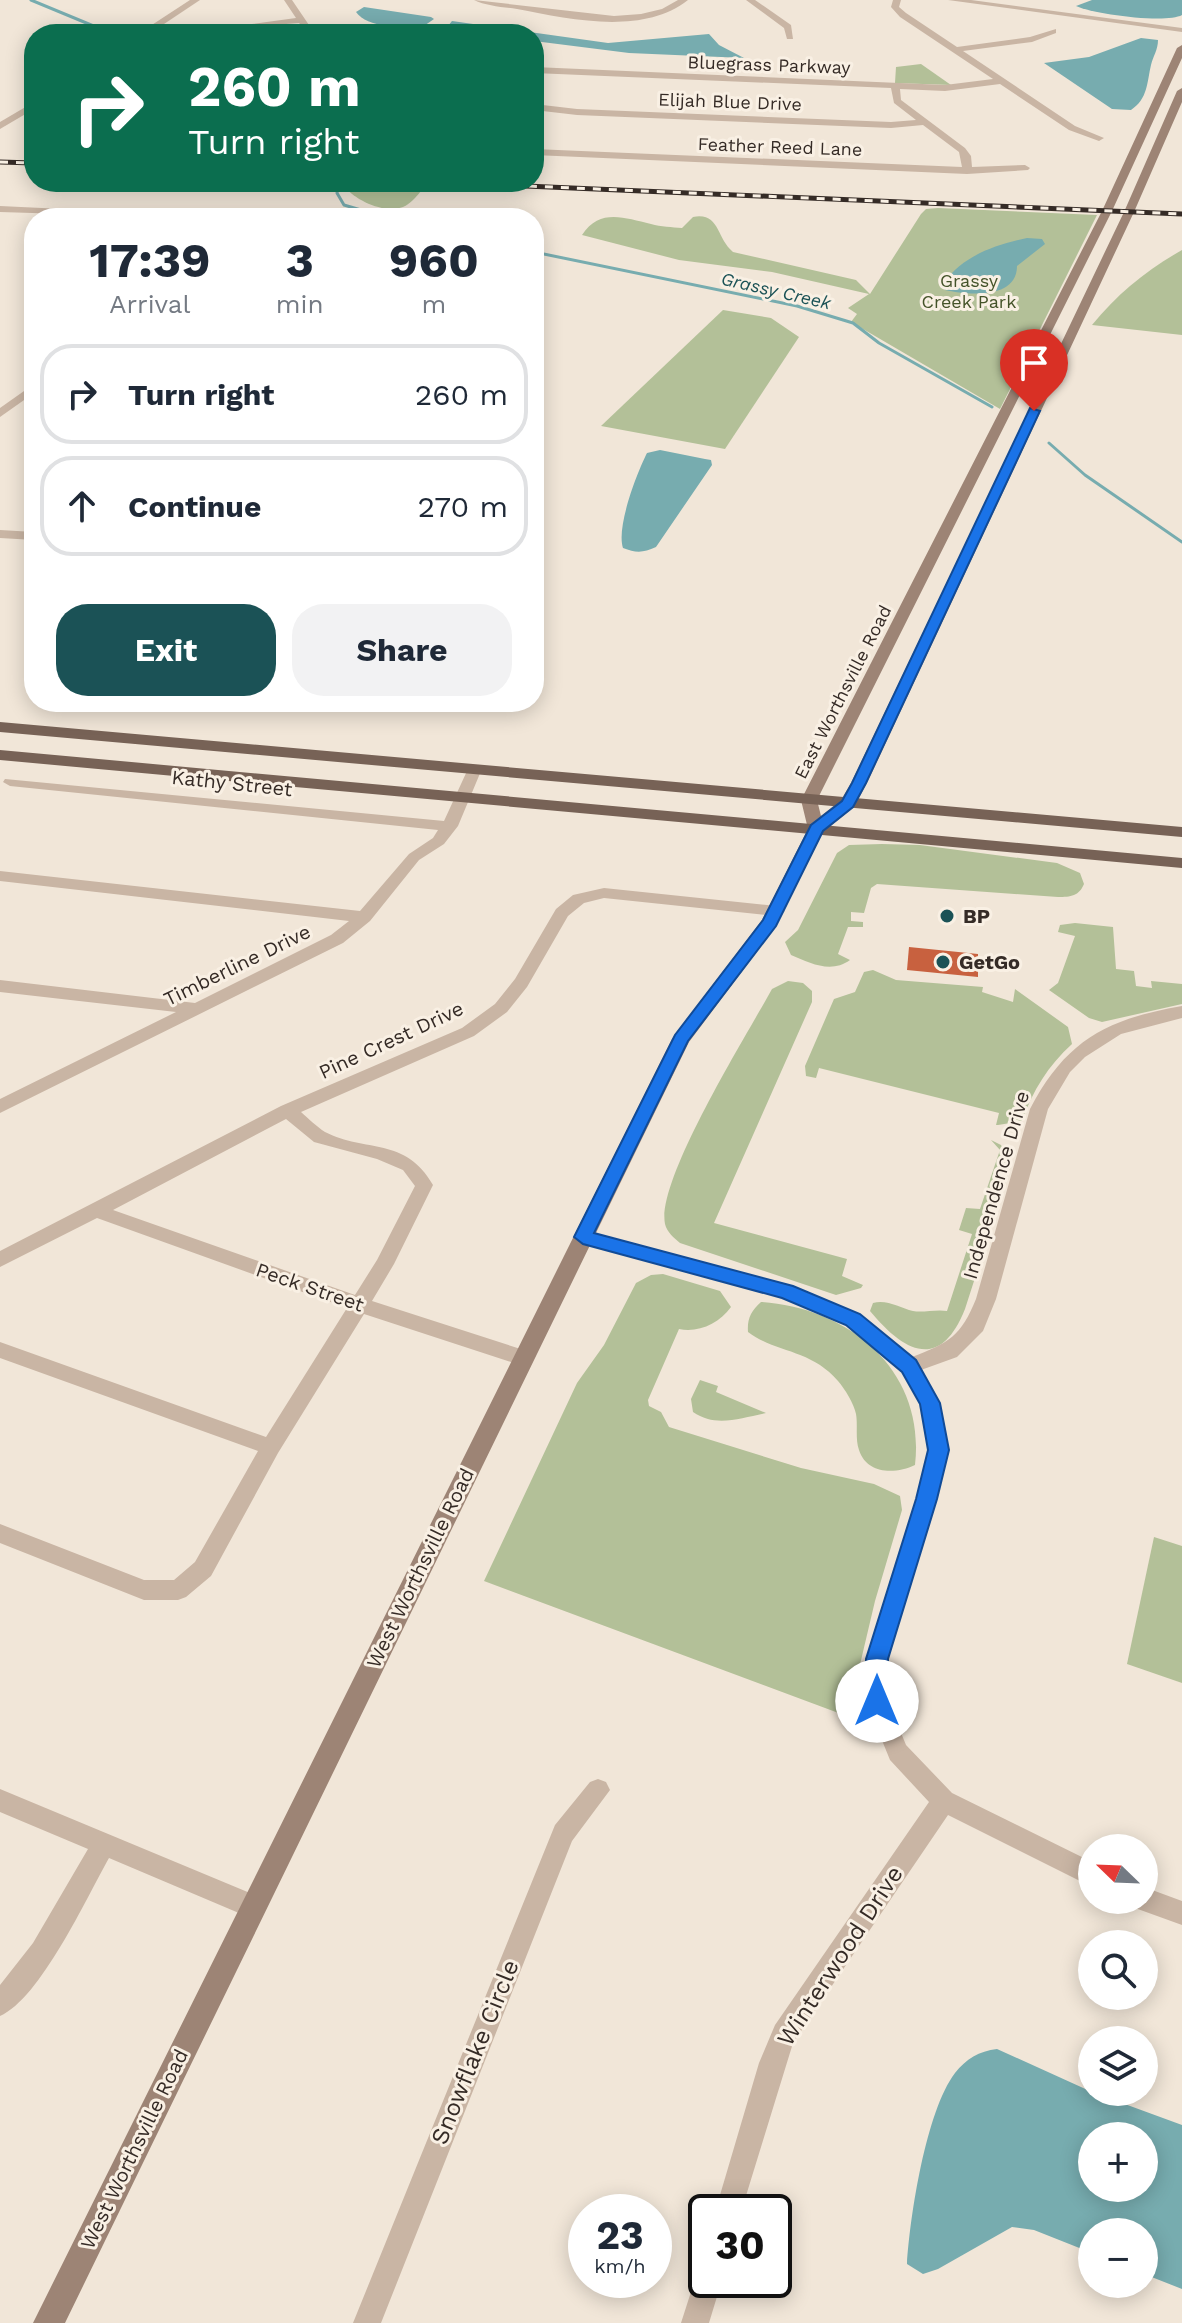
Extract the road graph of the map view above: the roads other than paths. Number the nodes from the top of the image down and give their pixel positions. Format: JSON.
{"nodes":[{"id":1,"x":196,"y":0,"type":"edge"},
{"id":2,"x":288,"y":0,"type":"edge"},
{"id":3,"x":478,"y":0,"type":"edge"},
{"id":4,"x":684,"y":0,"type":"edge"},
{"id":5,"x":750,"y":0,"type":"edge"},
{"id":6,"x":897,"y":0,"type":"edge"},
{"id":7,"x":952,"y":0,"type":"edge"},
{"id":8,"x":303,"y":20,"type":"junction"},
{"id":9,"x":159,"y":24,"type":"edge"},
{"id":10,"x":259,"y":24,"type":"edge"},
{"id":11,"x":305,"y":24,"type":"edge"},
{"id":12,"x":1182,"y":30,"type":"edge"},
{"id":13,"x":1053,"y":31,"type":"dead end"},
{"id":14,"x":790,"y":37,"type":"dead end"},
{"id":15,"x":1182,"y":48,"type":"edge"},
{"id":16,"x":955,"y":50,"type":"junction"},
{"id":17,"x":544,"y":70,"type":"edge"},
{"id":18,"x":1002,"y":81,"type":"junction"},
{"id":19,"x":895,"y":86,"type":"junction"},
{"id":20,"x":1182,"y":91,"type":"edge"},
{"id":21,"x":544,"y":108,"type":"edge"},
{"id":22,"x":24,"y":111,"type":"edge"},
{"id":23,"x":925,"y":122,"type":"junction"},
{"id":24,"x":0,"y":126,"type":"edge"},
{"id":25,"x":1099,"y":138,"type":"dead end"},
{"id":26,"x":544,"y":152,"type":"edge"},
{"id":27,"x":1025,"y":168,"type":"dead end"},
{"id":28,"x":967,"y":171,"type":"junction"},
{"id":29,"x":0,"y":209,"type":"edge"},
{"id":30,"x":24,"y":210,"type":"edge"},
{"id":31,"x":24,"y":395,"type":"edge"},
{"id":32,"x":0,"y":414,"type":"edge"},
{"id":33,"x":0,"y":534,"type":"edge"},
{"id":34,"x":24,"y":535,"type":"edge"},
{"id":35,"x":0,"y":727,"type":"edge"},
{"id":36,"x":0,"y":755,"type":"edge"},
{"id":37,"x":474,"y":771,"type":"junction"},
{"id":38,"x":10,"y":782,"type":"dead end"},
{"id":39,"x":463,"y":797,"type":"junction"},
{"id":40,"x":809,"y":800,"type":"junction"},
{"id":41,"x":848,"y":803,"type":"junction"},
{"id":42,"x":450,"y":826,"type":"junction"},
{"id":43,"x":816,"y":829,"type":"junction"},
{"id":44,"x":1182,"y":832,"type":"edge"},
{"id":45,"x":1182,"y":863,"type":"edge"},
{"id":46,"x":0,"y":876,"type":"edge"},
{"id":47,"x":777,"y":911,"type":"junction"},
{"id":48,"x":364,"y":917,"type":"junction"},
{"id":49,"x":0,"y":986,"type":"edge"},
{"id":50,"x":198,"y":1009,"type":"junction"},
{"id":51,"x":1182,"y":1012,"type":"edge"},
{"id":52,"x":0,"y":1107,"type":"edge"},
{"id":53,"x":287,"y":1111,"type":"junction"},
{"id":54,"x":97,"y":1211,"type":"junction"},
{"id":55,"x":583,"y":1237,"type":"junction"},
{"id":56,"x":0,"y":1260,"type":"edge"},
{"id":57,"x":360,"y":1305,"type":"junction"},
{"id":58,"x":0,"y":1350,"type":"edge"},
{"id":59,"x":523,"y":1358,"type":"junction"},
{"id":60,"x":909,"y":1366,"type":"junction"},
{"id":61,"x":271,"y":1447,"type":"junction"},
{"id":62,"x":0,"y":1533,"type":"edge"},
{"id":63,"x":598,"y":1790,"type":"dead end"},
{"id":64,"x":0,"y":1800,"type":"edge"},
{"id":65,"x":944,"y":1801,"type":"junction"},
{"id":66,"x":103,"y":1845,"type":"junction"},
{"id":67,"x":1078,"y":1868,"type":"edge"},
{"id":68,"x":1158,"y":1904,"type":"edge"},
{"id":69,"x":253,"y":1907,"type":"junction"},
{"id":70,"x":1182,"y":1913,"type":"edge"},
{"id":71,"x":0,"y":2003,"type":"edge"},
{"id":72,"x":733,"y":2194,"type":"edge"},
{"id":73,"x":703,"y":2298,"type":"edge"},
{"id":74,"x":49,"y":2323,"type":"edge"},
{"id":75,"x":367,"y":2323,"type":"edge"},
{"id":76,"x":695,"y":2323,"type":"edge"}],
"edges":[{"from":1,"to":9,"type":"street"},
{"from":2,"to":8,"type":"street"},
{"from":3,"to":4,"type":"street"},
{"from":5,"to":14,"type":"street"},
{"from":6,"to":16,"type":"street"},
{"from":7,"to":12,"type":"street"},
{"from":8,"to":10,"type":"street"},
{"from":8,"to":11,"type":"street"},
{"from":13,"to":16,"type":"street"},
{"from":15,"to":40,"type":"main road","name":"East Worthsville Road"},
{"from":16,"to":18,"type":"street"},
{"from":17,"to":19,"type":"street","name":"Bluegrass Parkway"},
{"from":18,"to":19,"type":"street","name":"Bluegrass Parkway"},
{"from":18,"to":25,"type":"street"},
{"from":19,"to":23,"type":"street"},
{"from":20,"to":41,"type":"main road"},
{"from":21,"to":23,"type":"street","name":"Elijah Blue Drive"},
{"from":22,"to":24,"type":"street"},
{"from":23,"to":28,"type":"street"},
{"from":26,"to":28,"type":"street","name":"Feather Reed Lane"},
{"from":27,"to":28,"type":"street","name":"Feather Reed Lane"},
{"from":29,"to":30,"type":"street"},
{"from":31,"to":32,"type":"street"},
{"from":33,"to":34,"type":"street"},
{"from":35,"to":37,"type":"main road"},
{"from":36,"to":39,"type":"main road"},
{"from":37,"to":39,"type":"street","name":"Timberline Drive"},
{"from":37,"to":40,"type":"main road"},
{"from":38,"to":42,"type":"street","name":"Kathy Street"},
{"from":39,"to":42,"type":"street","name":"Timberline Drive"},
{"from":39,"to":43,"type":"main road"},
{"from":40,"to":41,"type":"main road"},
{"from":40,"to":43,"type":"main road","name":"East Worthsville Road"},
{"from":41,"to":43,"type":"main road"},
{"from":41,"to":44,"type":"main road"},
{"from":42,"to":48,"type":"street","name":"Timberline Drive"},
{"from":43,"to":45,"type":"main road"},
{"from":43,"to":47,"type":"main road","name":"West Worthsville Road"},
{"from":46,"to":48,"type":"street"},
{"from":47,"to":53,"type":"street","name":"Pine Crest Drive"},
{"from":47,"to":55,"type":"main road","name":"West Worthsville Road"},
{"from":48,"to":50,"type":"street","name":"Timberline Drive"},
{"from":49,"to":50,"type":"street"},
{"from":50,"to":52,"type":"street","name":"Timberline Drive"},
{"from":51,"to":60,"type":"street","name":"Independence Drive"},
{"from":53,"to":54,"type":"street","name":"Pine Crest Drive"},
{"from":53,"to":57,"type":"street"},
{"from":54,"to":56,"type":"street","name":"Pine Crest Drive"},
{"from":54,"to":57,"type":"street","name":"Peck Street"},
{"from":55,"to":59,"type":"main road","name":"West Worthsville Road"},
{"from":55,"to":60,"type":"street"},
{"from":57,"to":59,"type":"street","name":"Peck Street"},
{"from":57,"to":61,"type":"street"},
{"from":58,"to":61,"type":"street"},
{"from":59,"to":69,"type":"main road","name":"West Worthsville Road"},
{"from":60,"to":65,"type":"street"},
{"from":61,"to":62,"type":"street"},
{"from":63,"to":75,"type":"street","name":"Snowflake Circle"},
{"from":64,"to":66,"type":"street"},
{"from":65,"to":67,"type":"street"},
{"from":65,"to":72,"type":"street","name":"Winterwood Drive"},
{"from":66,"to":69,"type":"street"},
{"from":66,"to":71,"type":"street"},
{"from":68,"to":70,"type":"street"},
{"from":69,"to":74,"type":"main road","name":"West Worthsville Road"},
{"from":73,"to":76,"type":"street"}]}
